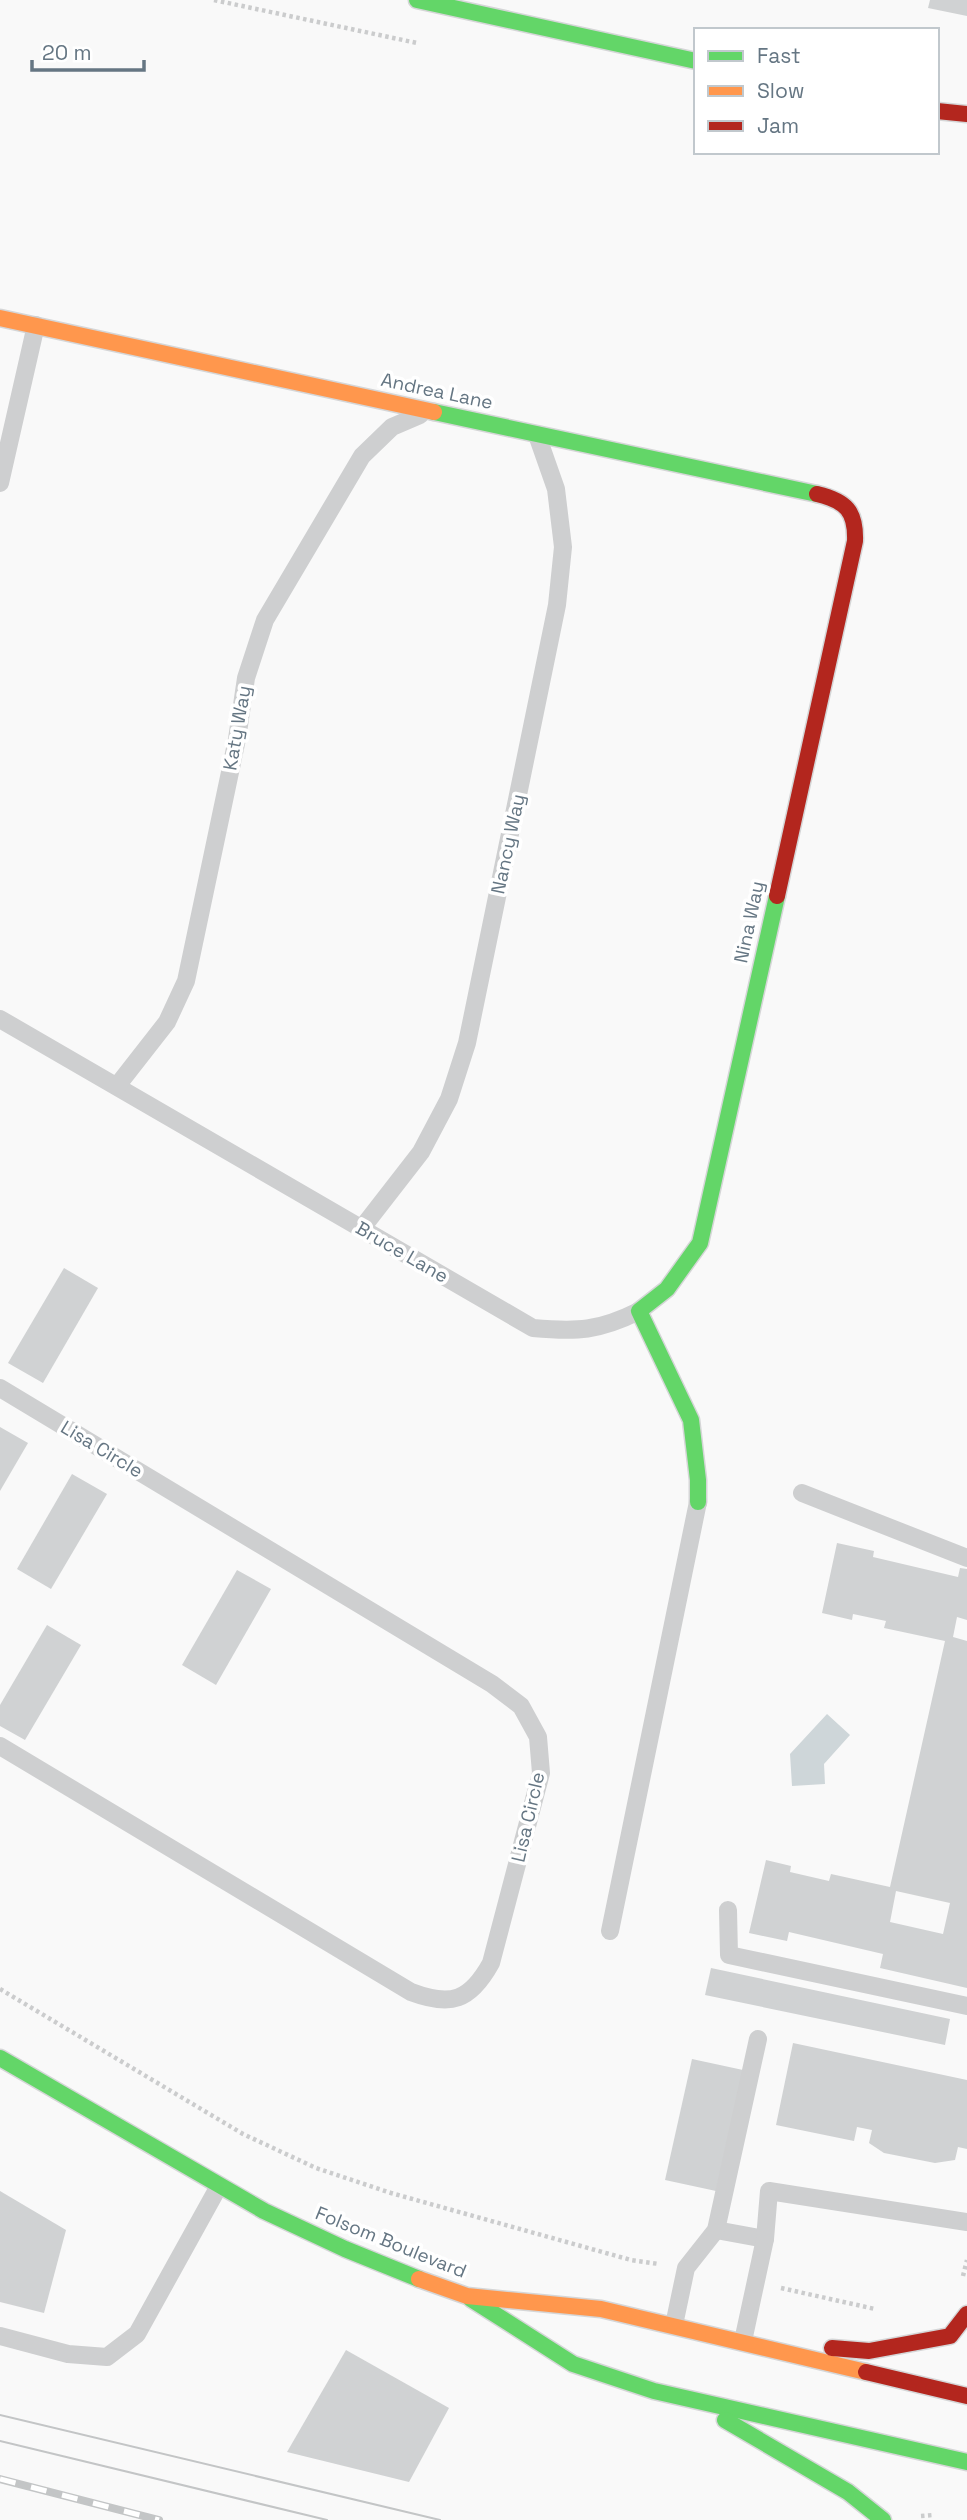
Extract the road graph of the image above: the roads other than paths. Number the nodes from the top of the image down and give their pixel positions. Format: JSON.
{"nodes":[{"id":1,"x":417,"y":0,"type":"edge"},
{"id":2,"x":694,"y":61,"type":"edge"},
{"id":3,"x":939,"y":111,"type":"edge"},
{"id":4,"x":967,"y":114,"type":"edge"},
{"id":5,"x":0,"y":318,"type":"edge"},
{"id":6,"x":36,"y":326,"type":"junction"},
{"id":7,"x":429,"y":411,"type":"junction"},
{"id":8,"x":536,"y":434,"type":"junction"},
{"id":9,"x":0,"y":483,"type":"edge"},
{"id":10,"x":857,"y":520,"type":"joint"},
{"id":11,"x":0,"y":1019,"type":"edge"},
{"id":12,"x":117,"y":1086,"type":"junction"},
{"id":13,"x":362,"y":1228,"type":"junction"},
{"id":14,"x":639,"y":1311,"type":"junction"},
{"id":15,"x":0,"y":1388,"type":"edge"},
{"id":16,"x":802,"y":1493,"type":"dead end"},
{"id":17,"x":698,"y":1502,"type":"joint"},
{"id":18,"x":967,"y":1558,"type":"edge"},
{"id":19,"x":0,"y":1746,"type":"edge"},
{"id":20,"x":728,"y":1910,"type":"dead end"},
{"id":21,"x":610,"y":1931,"type":"dead end"},
{"id":22,"x":967,"y":2006,"type":"edge"},
{"id":23,"x":758,"y":2039,"type":"dead end"},
{"id":24,"x":0,"y":2058,"type":"edge"},
{"id":25,"x":219,"y":2186,"type":"junction"},
{"id":26,"x":967,"y":2222,"type":"edge"},
{"id":27,"x":716,"y":2230,"type":"junction"},
{"id":28,"x":765,"y":2239,"type":"junction"},
{"id":29,"x":467,"y":2295,"type":"junction"},
{"id":30,"x":967,"y":2314,"type":"edge"},
{"id":31,"x":674,"y":2325,"type":"junction"},
{"id":32,"x":0,"y":2336,"type":"edge"},
{"id":33,"x":743,"y":2341,"type":"junction"},
{"id":34,"x":967,"y":2396,"type":"edge"},
{"id":35,"x":693,"y":2401,"type":"junction"},
{"id":36,"x":967,"y":2462,"type":"edge"},
{"id":37,"x":883,"y":2520,"type":"edge"}],
"edges":[{"from":1,"to":2,"type":"street"},
{"from":3,"to":4,"type":"street"},
{"from":5,"to":6,"type":"street","name":"Andrea Lane"},
{"from":6,"to":7,"type":"street","name":"Andrea Lane"},
{"from":6,"to":9,"type":"lane"},
{"from":7,"to":8,"type":"street","name":"Andrea Lane"},
{"from":7,"to":12,"type":"lane","name":"Katy Way"},
{"from":8,"to":10,"type":"street","name":"Andrea Lane"},
{"from":8,"to":13,"type":"lane","name":"Nancy Way"},
{"from":10,"to":14,"type":"street","name":"Nina Way"},
{"from":11,"to":12,"type":"lane","name":"Bruce Lane"},
{"from":12,"to":13,"type":"lane","name":"Bruce Lane"},
{"from":13,"to":14,"type":"lane","name":"Bruce Lane"},
{"from":14,"to":17,"type":"street"},
{"from":15,"to":19,"type":"lane","name":"Lisa Circle"},
{"from":16,"to":18,"type":"lane"},
{"from":17,"to":21,"type":"lane"},
{"from":20,"to":22,"type":"lane"},
{"from":23,"to":27,"type":"lane"},
{"from":24,"to":25,"type":"street","name":"Folsom Boulevard"},
{"from":25,"to":29,"type":"street","name":"Folsom Boulevard"},
{"from":25,"to":32,"type":"lane"},
{"from":26,"to":28,"type":"lane"},
{"from":27,"to":28,"type":"lane"},
{"from":27,"to":31,"type":"lane"},
{"from":28,"to":33,"type":"lane"},
{"from":29,"to":31,"type":"street","name":"Folsom Boulevard"},
{"from":29,"to":35,"type":"street"},
{"from":30,"to":33,"type":"street"},
{"from":31,"to":33,"type":"street","name":"Folsom Boulevard"},
{"from":33,"to":34,"type":"street","name":"Folsom Boulevard"},
{"from":35,"to":36,"type":"street"},
{"from":35,"to":37,"type":"street"}]}
